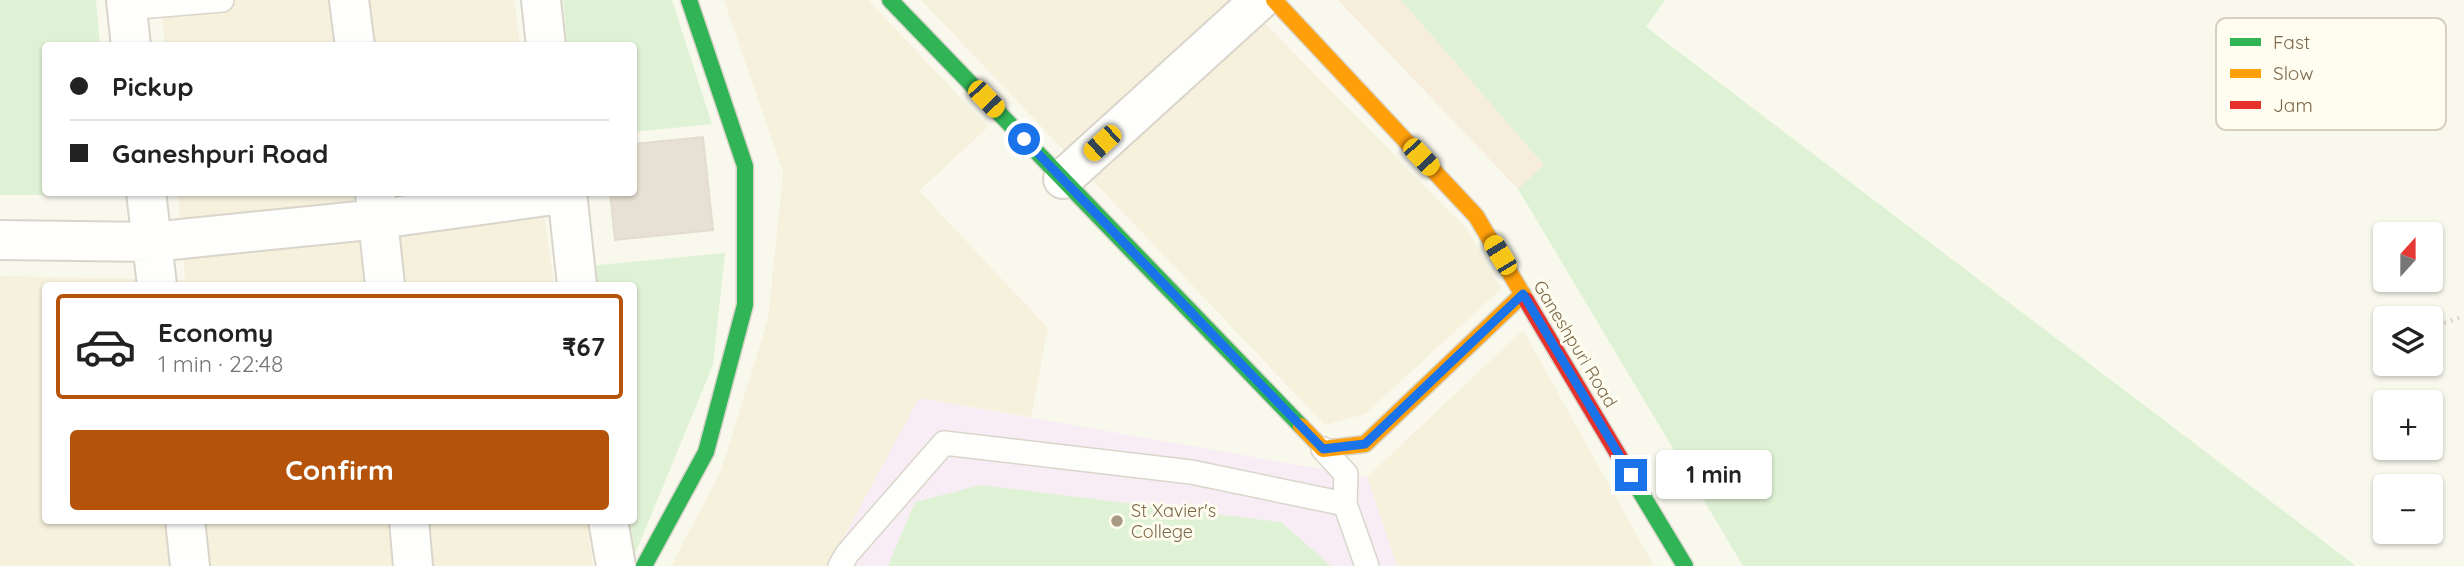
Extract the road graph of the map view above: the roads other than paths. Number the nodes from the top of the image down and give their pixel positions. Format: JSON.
{"nodes":[{"id":1,"x":222,"y":0,"type":"edge"},
{"id":2,"x":349,"y":0,"type":"edge"},
{"id":3,"x":541,"y":0,"type":"edge"},
{"id":4,"x":690,"y":0,"type":"edge"},
{"id":5,"x":890,"y":0,"type":"edge"},
{"id":6,"x":1260,"y":0,"type":"edge"},
{"id":7,"x":1274,"y":0,"type":"edge"},
{"id":8,"x":127,"y":4,"type":"edge"},
{"id":9,"x":131,"y":42,"type":"edge"},
{"id":10,"x":354,"y":42,"type":"edge"},
{"id":11,"x":546,"y":42,"type":"edge"},
{"id":12,"x":1063,"y":179,"type":"junction"},
{"id":13,"x":146,"y":196,"type":"edge"},
{"id":14,"x":524,"y":196,"type":"edge"},
{"id":15,"x":568,"y":196,"type":"edge"},
{"id":16,"x":377,"y":206,"type":"edge"},
{"id":17,"x":0,"y":240,"type":"edge"},
{"id":18,"x":152,"y":242,"type":"junction"},
{"id":19,"x":157,"y":282,"type":"edge"},
{"id":20,"x":385,"y":282,"type":"edge"},
{"id":21,"x":577,"y":282,"type":"edge"},
{"id":22,"x":1523,"y":294,"type":"junction"},
{"id":23,"x":1323,"y":449,"type":"junction"},
{"id":24,"x":1345,"y":504,"type":"junction"},
{"id":25,"x":185,"y":524,"type":"edge"},
{"id":26,"x":409,"y":524,"type":"edge"},
{"id":27,"x":609,"y":524,"type":"edge"},
{"id":28,"x":190,"y":566,"type":"edge"},
{"id":29,"x":413,"y":566,"type":"edge"},
{"id":30,"x":616,"y":566,"type":"edge"},
{"id":31,"x":644,"y":566,"type":"edge"},
{"id":32,"x":840,"y":566,"type":"edge"},
{"id":33,"x":1367,"y":566,"type":"edge"},
{"id":34,"x":1685,"y":566,"type":"edge"}],
"edges":[{"from":1,"to":8,"type":"lane"},
{"from":2,"to":10,"type":"street"},
{"from":3,"to":11,"type":"street"},
{"from":4,"to":31,"type":"street"},
{"from":5,"to":12,"type":"street"},
{"from":6,"to":12,"type":"street"},
{"from":7,"to":22,"type":"street","name":"Ganeshpuri Road"},
{"from":8,"to":9,"type":"street"},
{"from":12,"to":23,"type":"street"},
{"from":13,"to":18,"type":"street"},
{"from":14,"to":16,"type":"street"},
{"from":15,"to":21,"type":"street"},
{"from":16,"to":18,"type":"street"},
{"from":16,"to":20,"type":"street"},
{"from":17,"to":18,"type":"street"},
{"from":18,"to":19,"type":"street"},
{"from":22,"to":23,"type":"street"},
{"from":22,"to":34,"type":"street","name":"Ganeshpuri Road"},
{"from":23,"to":24,"type":"lane"},
{"from":24,"to":32,"type":"lane"},
{"from":24,"to":33,"type":"lane"},
{"from":25,"to":28,"type":"street"},
{"from":26,"to":29,"type":"street"},
{"from":27,"to":30,"type":"street"}]}
